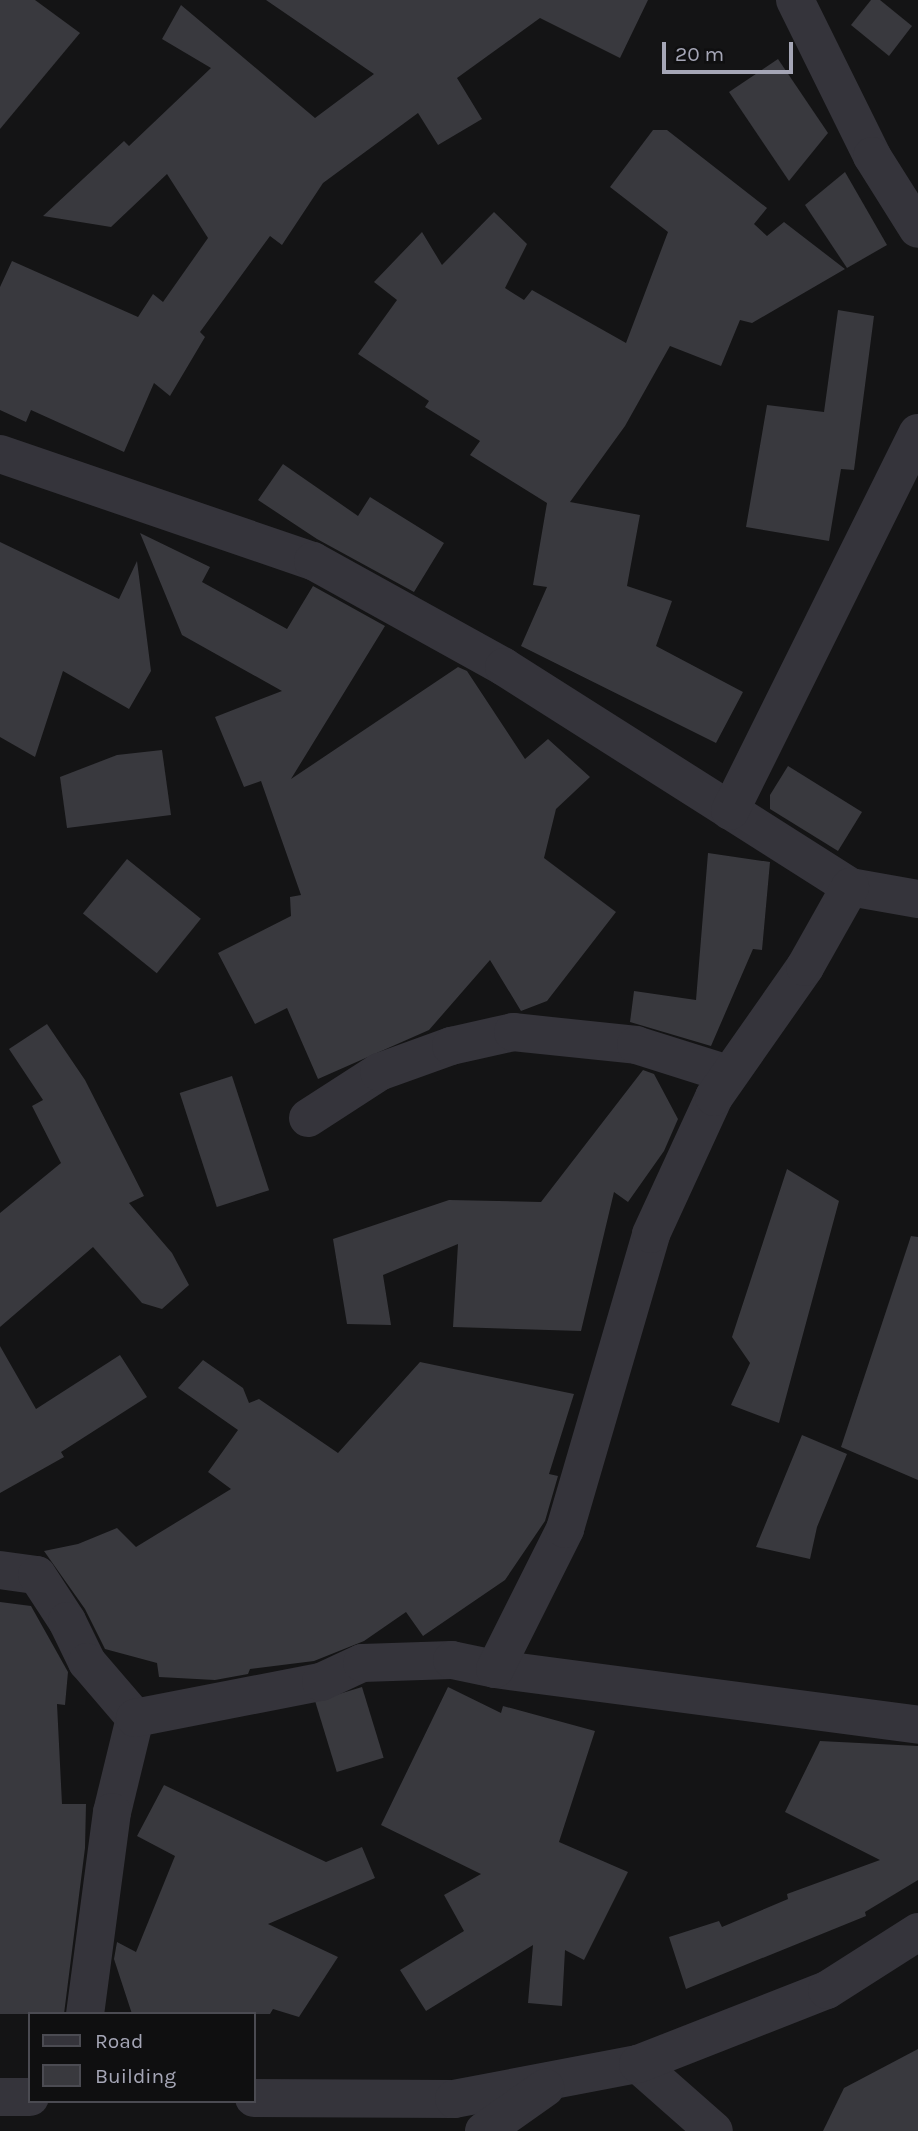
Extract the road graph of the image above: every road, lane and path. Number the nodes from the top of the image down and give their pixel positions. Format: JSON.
{"nodes":[{"id":1,"x":795,"y":0,"type":"edge"},
{"id":2,"x":918,"y":229,"type":"edge"},
{"id":3,"x":918,"y":433,"type":"edge"},
{"id":4,"x":0,"y":454,"type":"edge"},
{"id":5,"x":730,"y":811,"type":"junction"},
{"id":6,"x":850,"y":887,"type":"junction"},
{"id":7,"x":918,"y":899,"type":"edge"},
{"id":8,"x":728,"y":1074,"type":"junction"},
{"id":9,"x":308,"y":1118,"type":"dead end"},
{"id":10,"x":0,"y":1570,"type":"edge"},
{"id":11,"x":495,"y":1669,"type":"junction"},
{"id":12,"x":135,"y":1718,"type":"junction"},
{"id":13,"x":918,"y":1725,"type":"edge"},
{"id":14,"x":918,"y":1932,"type":"edge"},
{"id":15,"x":85,"y":2012,"type":"edge"},
{"id":16,"x":638,"y":2064,"type":"junction"},
{"id":17,"x":558,"y":2079,"type":"junction"},
{"id":18,"x":0,"y":2097,"type":"edge"},
{"id":19,"x":28,"y":2097,"type":"edge"},
{"id":20,"x":256,"y":2098,"type":"edge"},
{"id":21,"x":484,"y":2131,"type":"edge"},
{"id":22,"x":714,"y":2131,"type":"edge"}],
"edges":[{"from":1,"to":2,"type":"street"},
{"from":3,"to":5,"type":"street"},
{"from":4,"to":5,"type":"street"},
{"from":5,"to":6,"type":"street"},
{"from":6,"to":7,"type":"street"},
{"from":6,"to":8,"type":"street"},
{"from":8,"to":9,"type":"street"},
{"from":8,"to":11,"type":"street"},
{"from":10,"to":12,"type":"street"},
{"from":11,"to":12,"type":"street"},
{"from":11,"to":13,"type":"street"},
{"from":12,"to":15,"type":"street"},
{"from":14,"to":16,"type":"street"},
{"from":16,"to":17,"type":"street"},
{"from":16,"to":22,"type":"street"},
{"from":17,"to":20,"type":"street"},
{"from":17,"to":21,"type":"street"},
{"from":18,"to":19,"type":"street"}]}
